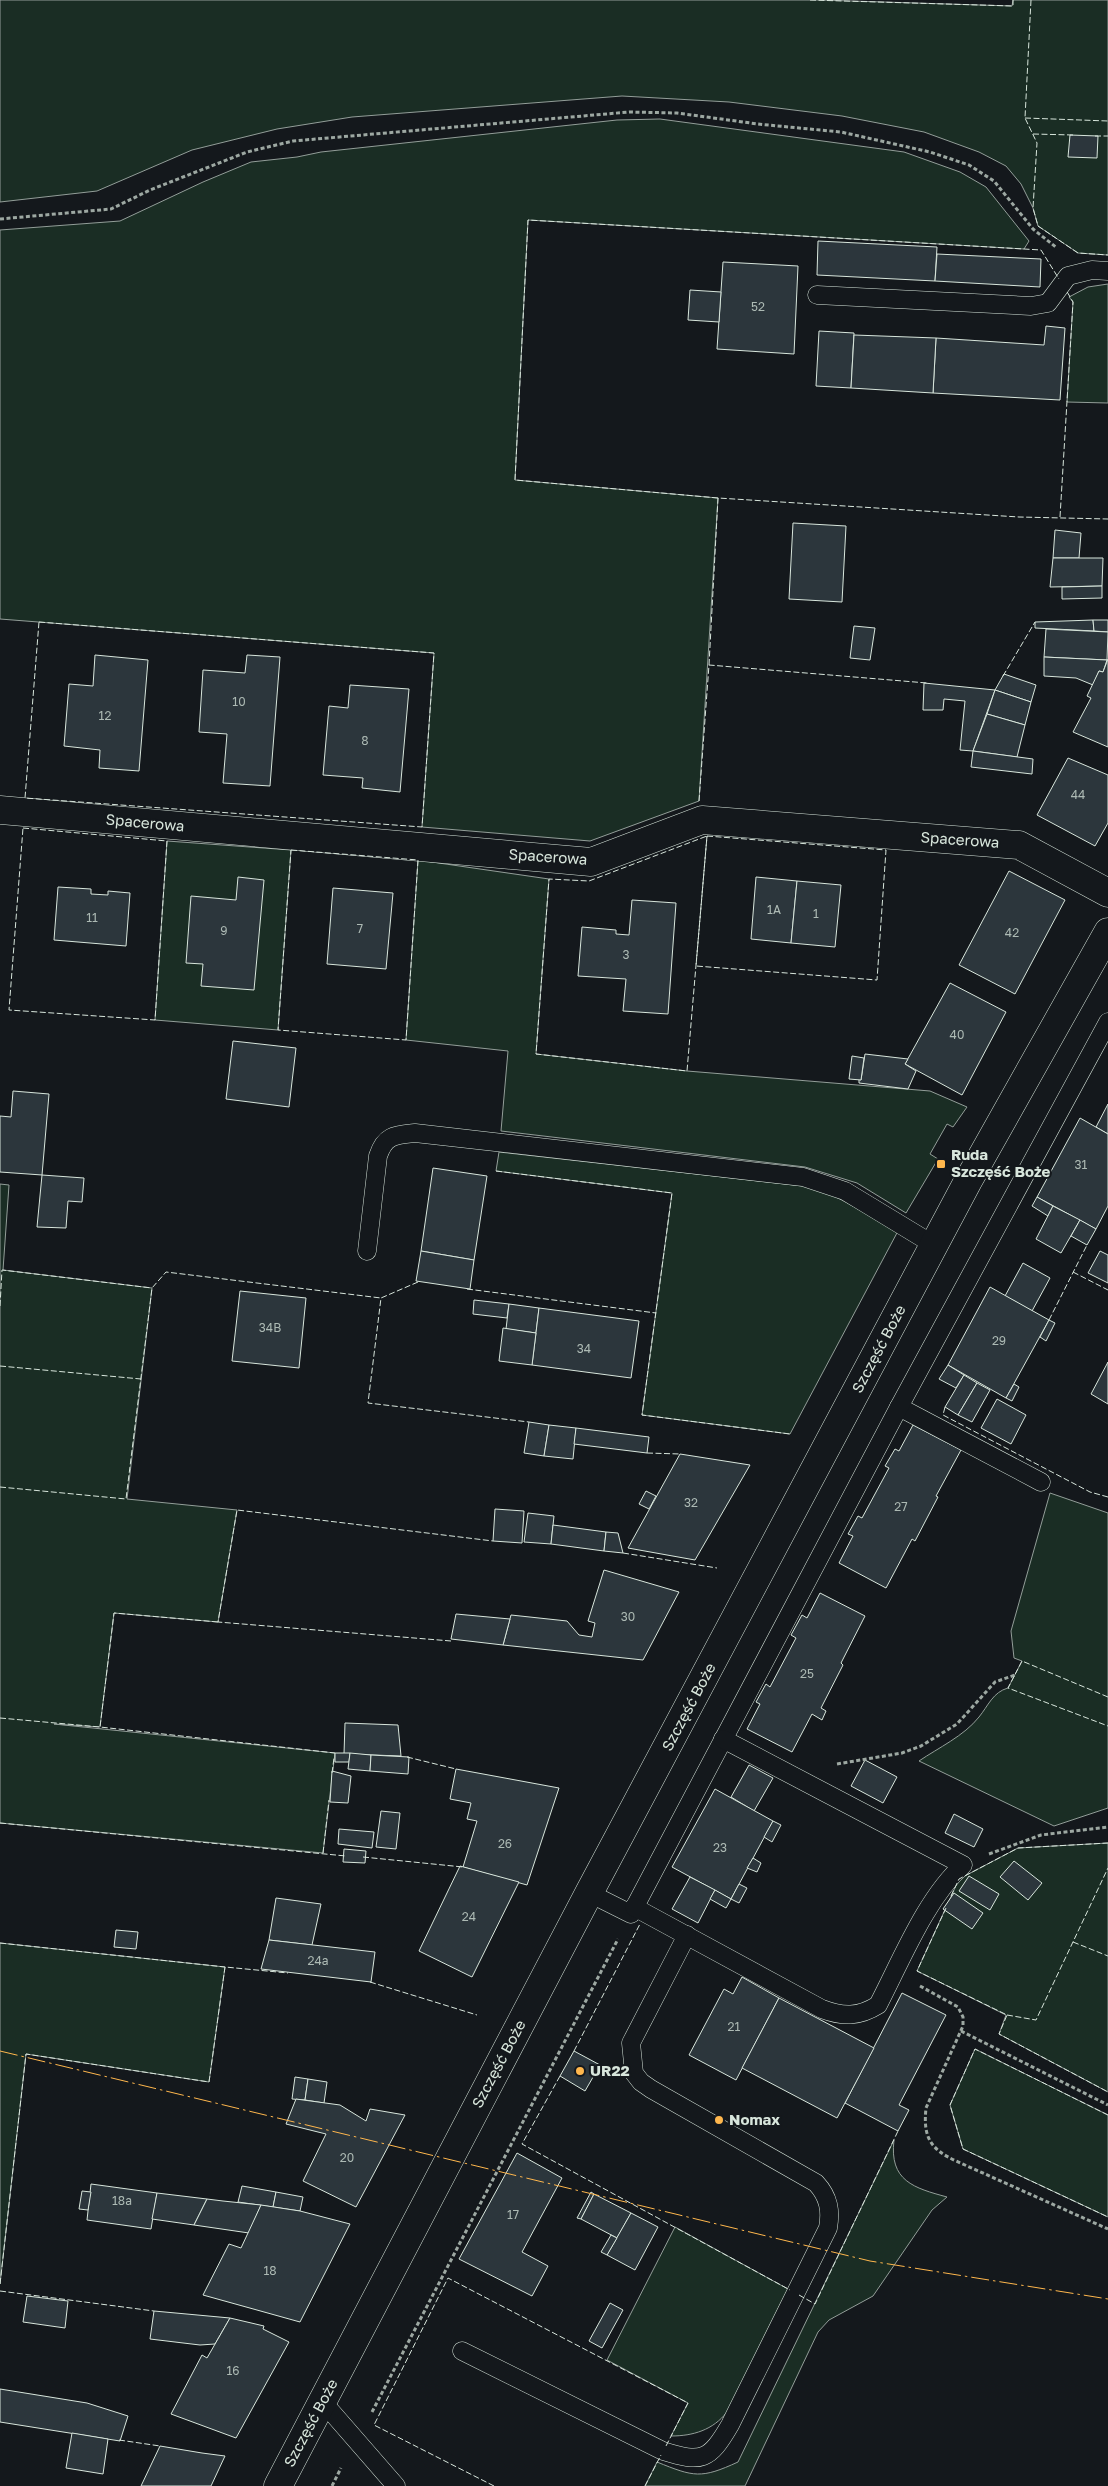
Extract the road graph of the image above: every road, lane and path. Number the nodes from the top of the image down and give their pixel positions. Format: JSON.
{"nodes":[{"id":1,"x":0,"y":219,"type":"edge"},
{"id":2,"x":1100,"y":270,"type":"edge"},
{"id":3,"x":817,"y":295,"type":"dead end"},
{"id":4,"x":0,"y":810,"type":"edge"},
{"id":5,"x":1108,"y":893,"type":"edge"},
{"id":6,"x":1108,"y":932,"type":"edge"},
{"id":7,"x":1108,"y":1022,"type":"edge"},
{"id":8,"x":934,"y":1245,"type":"junction"},
{"id":9,"x":367,"y":1251,"type":"dead end"},
{"id":10,"x":899,"y":1407,"type":"junction"},
{"id":11,"x":1040,"y":1482,"type":"dead end"},
{"id":12,"x":1015,"y":1675,"type":"dead end"},
{"id":13,"x":723,"y":1739,"type":"junction"},
{"id":14,"x":790,"y":1774,"type":"junction"},
{"id":15,"x":1108,"y":1828,"type":"edge"},
{"id":16,"x":963,"y":1865,"type":"junction"},
{"id":17,"x":588,"y":1893,"type":"junction"},
{"id":18,"x":632,"y":1910,"type":"junction"},
{"id":19,"x":687,"y":1935,"type":"junction"},
{"id":20,"x":895,"y":1972,"type":"junction"},
{"id":21,"x":961,"y":2031,"type":"junction"},
{"id":22,"x":1108,"y":2105,"type":"edge"},
{"id":23,"x":1108,"y":2229,"type":"edge"},
{"id":24,"x":462,"y":2351,"type":"dead end"},
{"id":25,"x":322,"y":2401,"type":"junction"},
{"id":26,"x":357,"y":2440,"type":"junction"},
{"id":27,"x":278,"y":2486,"type":"edge"},
{"id":28,"x":332,"y":2486,"type":"edge"},
{"id":29,"x":396,"y":2486,"type":"edge"}],
"edges":[{"from":1,"to":2,"type":"path"},
{"from":2,"to":3,"type":"lane"},
{"from":4,"to":5,"type":"street","name":"Spacerowa"},
{"from":6,"to":8,"type":"street","name":"Szczęść Boże"},
{"from":7,"to":10,"type":"lane"},
{"from":8,"to":9,"type":"lane"},
{"from":8,"to":17,"type":"street","name":"Szczęść Boże"},
{"from":10,"to":11,"type":"lane"},
{"from":10,"to":13,"type":"lane"},
{"from":12,"to":14,"type":"path"},
{"from":13,"to":14,"type":"lane"},
{"from":13,"to":18,"type":"lane"},
{"from":14,"to":16,"type":"lane"},
{"from":15,"to":16,"type":"path"},
{"from":16,"to":20,"type":"lane"},
{"from":17,"to":18,"type":"lane"},
{"from":17,"to":25,"type":"street","name":"Szczęść Boże"},
{"from":18,"to":19,"type":"lane"},
{"from":18,"to":26,"type":"path"},
{"from":19,"to":20,"type":"lane"},
{"from":19,"to":24,"type":"lane"},
{"from":20,"to":21,"type":"path"},
{"from":21,"to":22,"type":"path"},
{"from":21,"to":23,"type":"path"},
{"from":25,"to":26,"type":"lane"},
{"from":25,"to":27,"type":"street","name":"Szczęść Boże"},
{"from":26,"to":28,"type":"path"},
{"from":26,"to":29,"type":"lane"}]}
